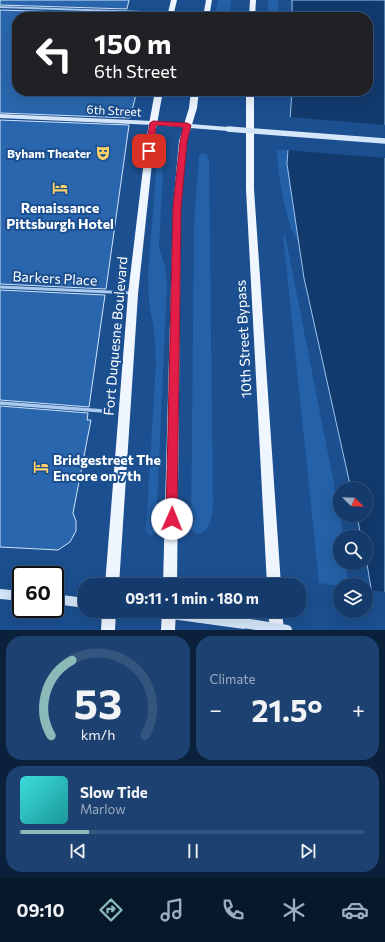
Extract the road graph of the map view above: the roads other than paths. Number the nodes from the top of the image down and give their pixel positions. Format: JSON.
{"nodes":[{"id":1,"x":174,"y":0,"type":"edge"},
{"id":2,"x":209,"y":0,"type":"edge"},
{"id":3,"x":253,"y":0,"type":"edge"},
{"id":4,"x":0,"y":7,"type":"edge"},
{"id":5,"x":107,"y":12,"type":"edge"},
{"id":6,"x":172,"y":12,"type":"edge"},
{"id":7,"x":207,"y":12,"type":"edge"},
{"id":8,"x":252,"y":12,"type":"edge"},
{"id":9,"x":158,"y":96,"type":"edge"},
{"id":10,"x":194,"y":96,"type":"edge"},
{"id":11,"x":250,"y":96,"type":"edge"},
{"id":12,"x":0,"y":116,"type":"edge"},
{"id":13,"x":153,"y":123,"type":"junction"},
{"id":14,"x":187,"y":125,"type":"junction"},
{"id":15,"x":385,"y":141,"type":"edge"},
{"id":16,"x":0,"y":287,"type":"edge"},
{"id":17,"x":133,"y":294,"type":"junction"},
{"id":18,"x":0,"y":403,"type":"edge"},
{"id":19,"x":104,"y":411,"type":"dead end"},
{"id":20,"x":113,"y":578,"type":"edge"},
{"id":21,"x":170,"y":578,"type":"edge"},
{"id":22,"x":274,"y":578,"type":"edge"},
{"id":23,"x":0,"y":594,"type":"edge"},
{"id":24,"x":12,"y":595,"type":"edge"},
{"id":25,"x":64,"y":601,"type":"edge"},
{"id":26,"x":78,"y":602,"type":"edge"},
{"id":27,"x":109,"y":618,"type":"edge"},
{"id":28,"x":169,"y":618,"type":"edge"},
{"id":29,"x":206,"y":618,"type":"edge"},
{"id":30,"x":275,"y":618,"type":"edge"},
{"id":31,"x":108,"y":630,"type":"edge"},
{"id":32,"x":168,"y":630,"type":"edge"},
{"id":33,"x":276,"y":630,"type":"edge"},
{"id":34,"x":287,"y":630,"type":"edge"}],
"edges":[{"from":1,"to":6,"type":"main road"},
{"from":2,"to":7,"type":"main road"},
{"from":3,"to":8,"type":"main road"},
{"from":4,"to":5,"type":"lane"},
{"from":9,"to":13,"type":"main road","name":"Fort Duquesne Boulevard"},
{"from":10,"to":14,"type":"main road"},
{"from":11,"to":22,"type":"main road","name":"10th Street Bypass"},
{"from":12,"to":13,"type":"main road","name":"6th Street"},
{"from":13,"to":14,"type":"main road","name":"6th Street"},
{"from":13,"to":17,"type":"main road","name":"Fort Duquesne Boulevard"},
{"from":14,"to":15,"type":"main road","name":"6th Street","bridge":true},
{"from":14,"to":21,"type":"main road"},
{"from":16,"to":17,"type":"lane","name":"Barkers Place"},
{"from":17,"to":20,"type":"main road","name":"Fort Duquesne Boulevard"},
{"from":18,"to":19,"type":"lane"},
{"from":23,"to":24,"type":"main road"},
{"from":25,"to":26,"type":"main road"},
{"from":27,"to":31,"type":"main road"},
{"from":28,"to":32,"type":"main road"},
{"from":29,"to":34,"type":"main road","bridge":true},
{"from":30,"to":33,"type":"main road"}]}
